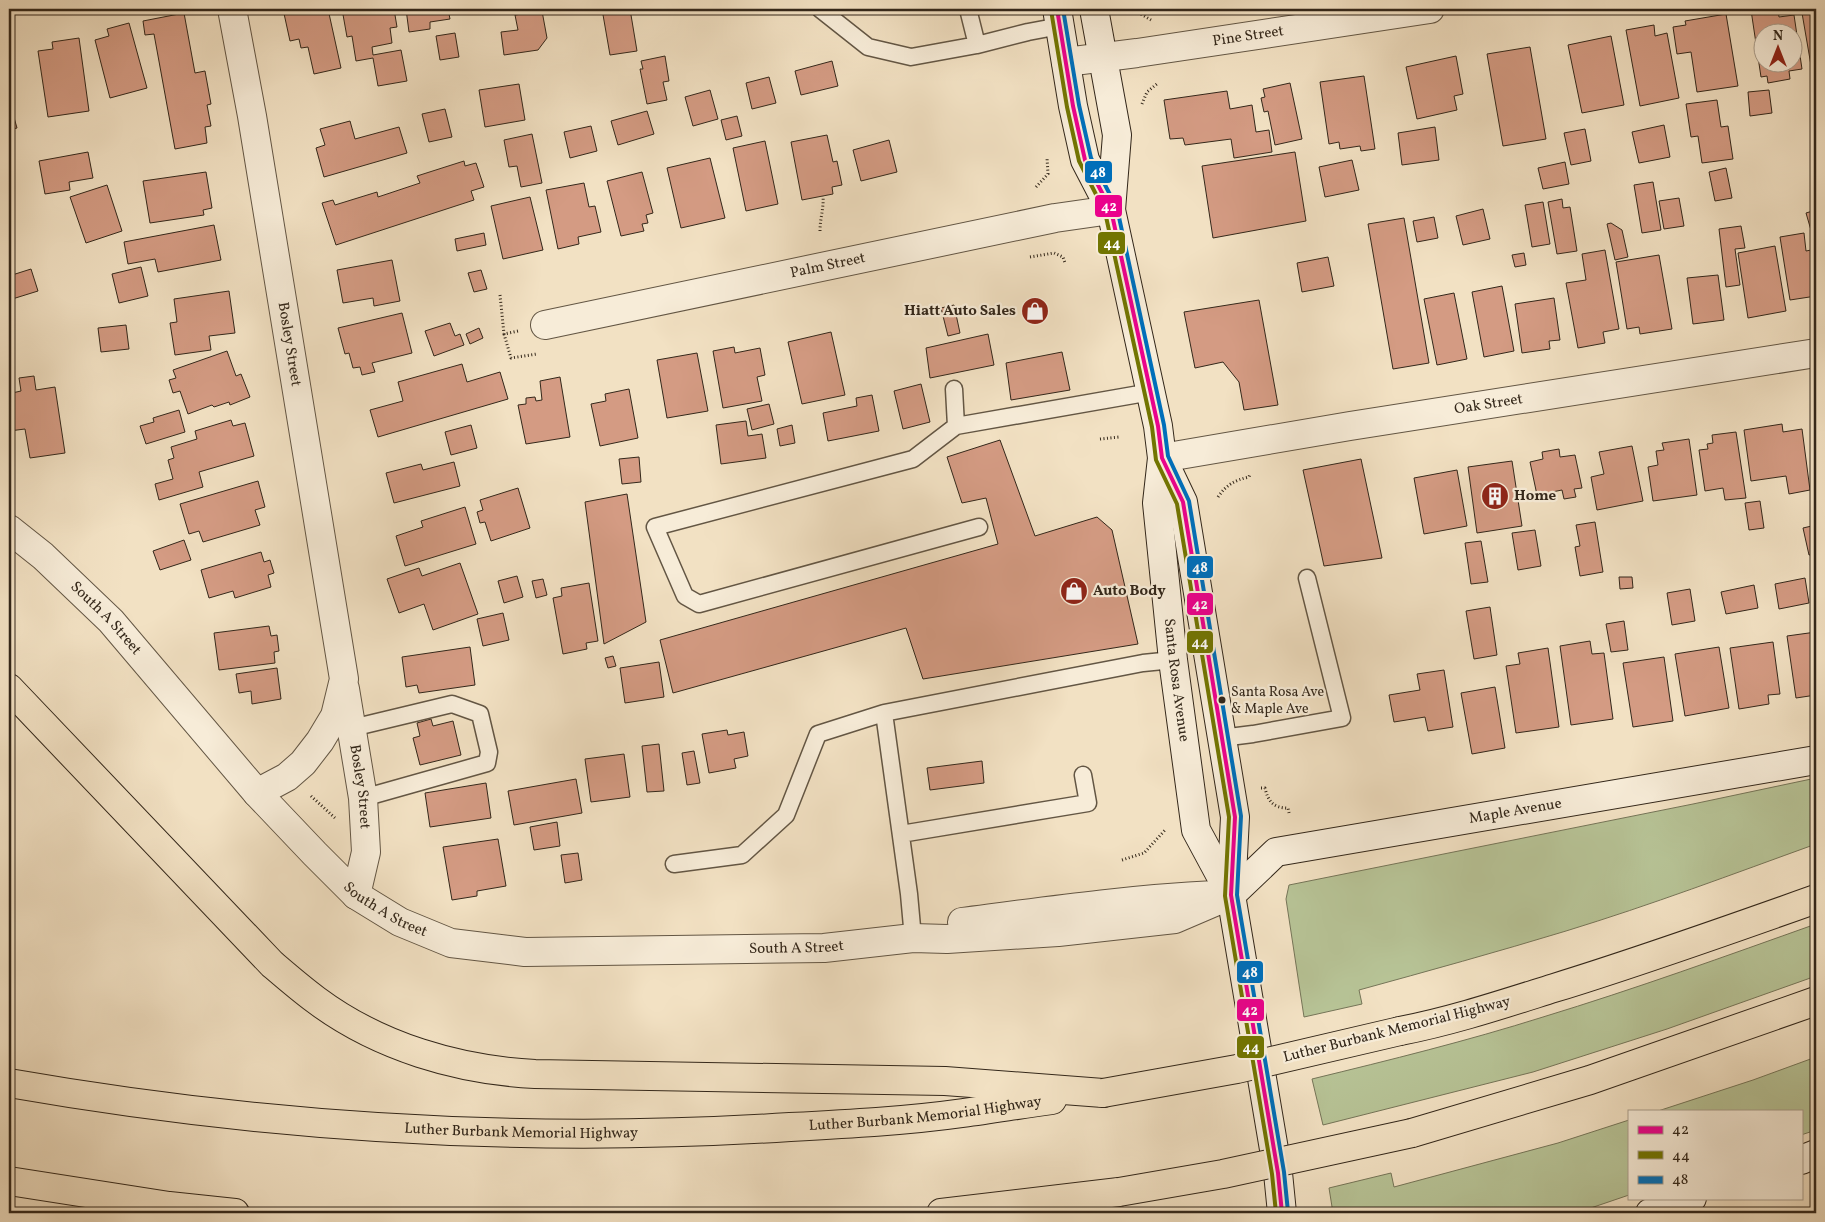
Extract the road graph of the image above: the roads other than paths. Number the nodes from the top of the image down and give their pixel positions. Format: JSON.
{"nodes":[{"id":1,"x":232,"y":9,"type":"edge"},
{"id":2,"x":820,"y":9,"type":"edge"},
{"id":3,"x":968,"y":9,"type":"edge"},
{"id":4,"x":1094,"y":9,"type":"edge"},
{"id":5,"x":1430,"y":9,"type":"edge"},
{"id":6,"x":1059,"y":18,"type":"edge"},
{"id":7,"x":977,"y":45,"type":"junction"},
{"id":8,"x":1102,"y":58,"type":"junction"},
{"id":9,"x":1066,"y":62,"type":"junction"},
{"id":10,"x":1111,"y":210,"type":"junction"},
{"id":11,"x":545,"y":325,"type":"road end"},
{"id":12,"x":1816,"y":354,"type":"edge"},
{"id":13,"x":954,"y":389,"type":"dead end"},
{"id":14,"x":1151,"y":392,"type":"junction"},
{"id":15,"x":956,"y":426,"type":"junction"},
{"id":16,"x":1162,"y":458,"type":"junction"},
{"id":17,"x":979,"y":527,"type":"dead end"},
{"id":18,"x":9,"y":529,"type":"edge"},
{"id":19,"x":1307,"y":578,"type":"dead end"},
{"id":20,"x":1173,"y":660,"type":"junction"},
{"id":21,"x":344,"y":679,"type":"junction"},
{"id":22,"x":9,"y":688,"type":"edge"},
{"id":23,"x":884,"y":713,"type":"junction"},
{"id":24,"x":352,"y":728,"type":"junction"},
{"id":25,"x":1221,"y":738,"type":"junction"},
{"id":26,"x":1816,"y":760,"type":"edge"},
{"id":27,"x":1083,"y":775,"type":"dead end"},
{"id":28,"x":257,"y":793,"type":"junction"},
{"id":29,"x":363,"y":798,"type":"junction"},
{"id":30,"x":901,"y":834,"type":"junction"},
{"id":31,"x":674,"y":864,"type":"dead end"},
{"id":32,"x":356,"y":895,"type":"junction"},
{"id":33,"x":1231,"y":895,"type":"junction"},
{"id":34,"x":1816,"y":899,"type":"edge"},
{"id":35,"x":913,"y":938,"type":"junction"},
{"id":36,"x":1816,"y":1001,"type":"edge"},
{"id":37,"x":9,"y":1083,"type":"edge"},
{"id":38,"x":1103,"y":1093,"type":"junction"},
{"id":39,"x":1816,"y":1154,"type":"edge"},
{"id":40,"x":1802,"y":1160,"type":"edge"},
{"id":41,"x":9,"y":1181,"type":"edge"},
{"id":42,"x":1119,"y":1192,"type":"junction"},
{"id":43,"x":1686,"y":1200,"type":"edge"},
{"id":44,"x":235,"y":1213,"type":"edge"},
{"id":45,"x":941,"y":1213,"type":"edge"},
{"id":46,"x":1036,"y":1213,"type":"edge"},
{"id":47,"x":1282,"y":1213,"type":"edge"},
{"id":48,"x":1650,"y":1213,"type":"edge"}],
"edges":[{"from":1,"to":21,"type":"street","name":"Bosley Street"},
{"from":2,"to":7,"type":"lane"},
{"from":3,"to":7,"type":"lane"},
{"from":4,"to":8,"type":"street","name":"Santa Rosa Avenue"},
{"from":5,"to":8,"type":"street","name":"Pine Street"},
{"from":6,"to":7,"type":"lane"},
{"from":6,"to":9,"type":"street","name":"Santa Rosa Avenue"},
{"from":8,"to":9,"type":"street","name":"Pine Street"},
{"from":8,"to":10,"type":"street","name":"Santa Rosa Avenue"},
{"from":9,"to":10,"type":"street","name":"Santa Rosa Avenue"},
{"from":10,"to":11,"type":"street","name":"Palm Street"},
{"from":10,"to":14,"type":"street","name":"Santa Rosa Avenue"},
{"from":12,"to":16,"type":"street","name":"Oak Street"},
{"from":13,"to":15,"type":"lane"},
{"from":14,"to":15,"type":"lane"},
{"from":14,"to":16,"type":"street","name":"Santa Rosa Avenue"},
{"from":15,"to":17,"type":"lane"},
{"from":16,"to":20,"type":"street","name":"Santa Rosa Avenue"},
{"from":16,"to":25,"type":"street","name":"Santa Rosa Avenue"},
{"from":18,"to":28,"type":"street","name":"South A Street"},
{"from":19,"to":25,"type":"lane"},
{"from":20,"to":23,"type":"lane"},
{"from":20,"to":33,"type":"street","name":"Santa Rosa Avenue"},
{"from":21,"to":24,"type":"street","name":"Bosley Street"},
{"from":21,"to":28,"type":"street","name":"Bosley Street"},
{"from":22,"to":38,"type":"highway"},
{"from":23,"to":30,"type":"lane"},
{"from":23,"to":31,"type":"lane"},
{"from":24,"to":29,"type":"street","name":"Bosley Street"},
{"from":24,"to":29,"type":"lane"},
{"from":25,"to":33,"type":"street","name":"Santa Rosa Avenue"},
{"from":26,"to":33,"type":"street","name":"Maple Avenue"},
{"from":27,"to":30,"type":"lane"},
{"from":28,"to":32,"type":"street","name":"South A Street"},
{"from":29,"to":32,"type":"street","name":"Bosley Street"},
{"from":30,"to":35,"type":"lane"},
{"from":32,"to":35,"type":"street","name":"South A Street"},
{"from":33,"to":35,"type":"street","name":"South A Street"},
{"from":33,"to":47,"type":"street","name":"Santa Rosa Avenue"},
{"from":34,"to":38,"type":"highway","name":"Luther Burbank Memorial Highway","bridge":true},
{"from":36,"to":42,"type":"highway","bridge":true},
{"from":37,"to":38,"type":"highway","name":"Luther Burbank Memorial Highway"},
{"from":39,"to":40,"type":"street"},
{"from":41,"to":44,"type":"highway"},
{"from":42,"to":45,"type":"highway"},
{"from":42,"to":46,"type":"highway"},
{"from":43,"to":48,"type":"street"}]}
